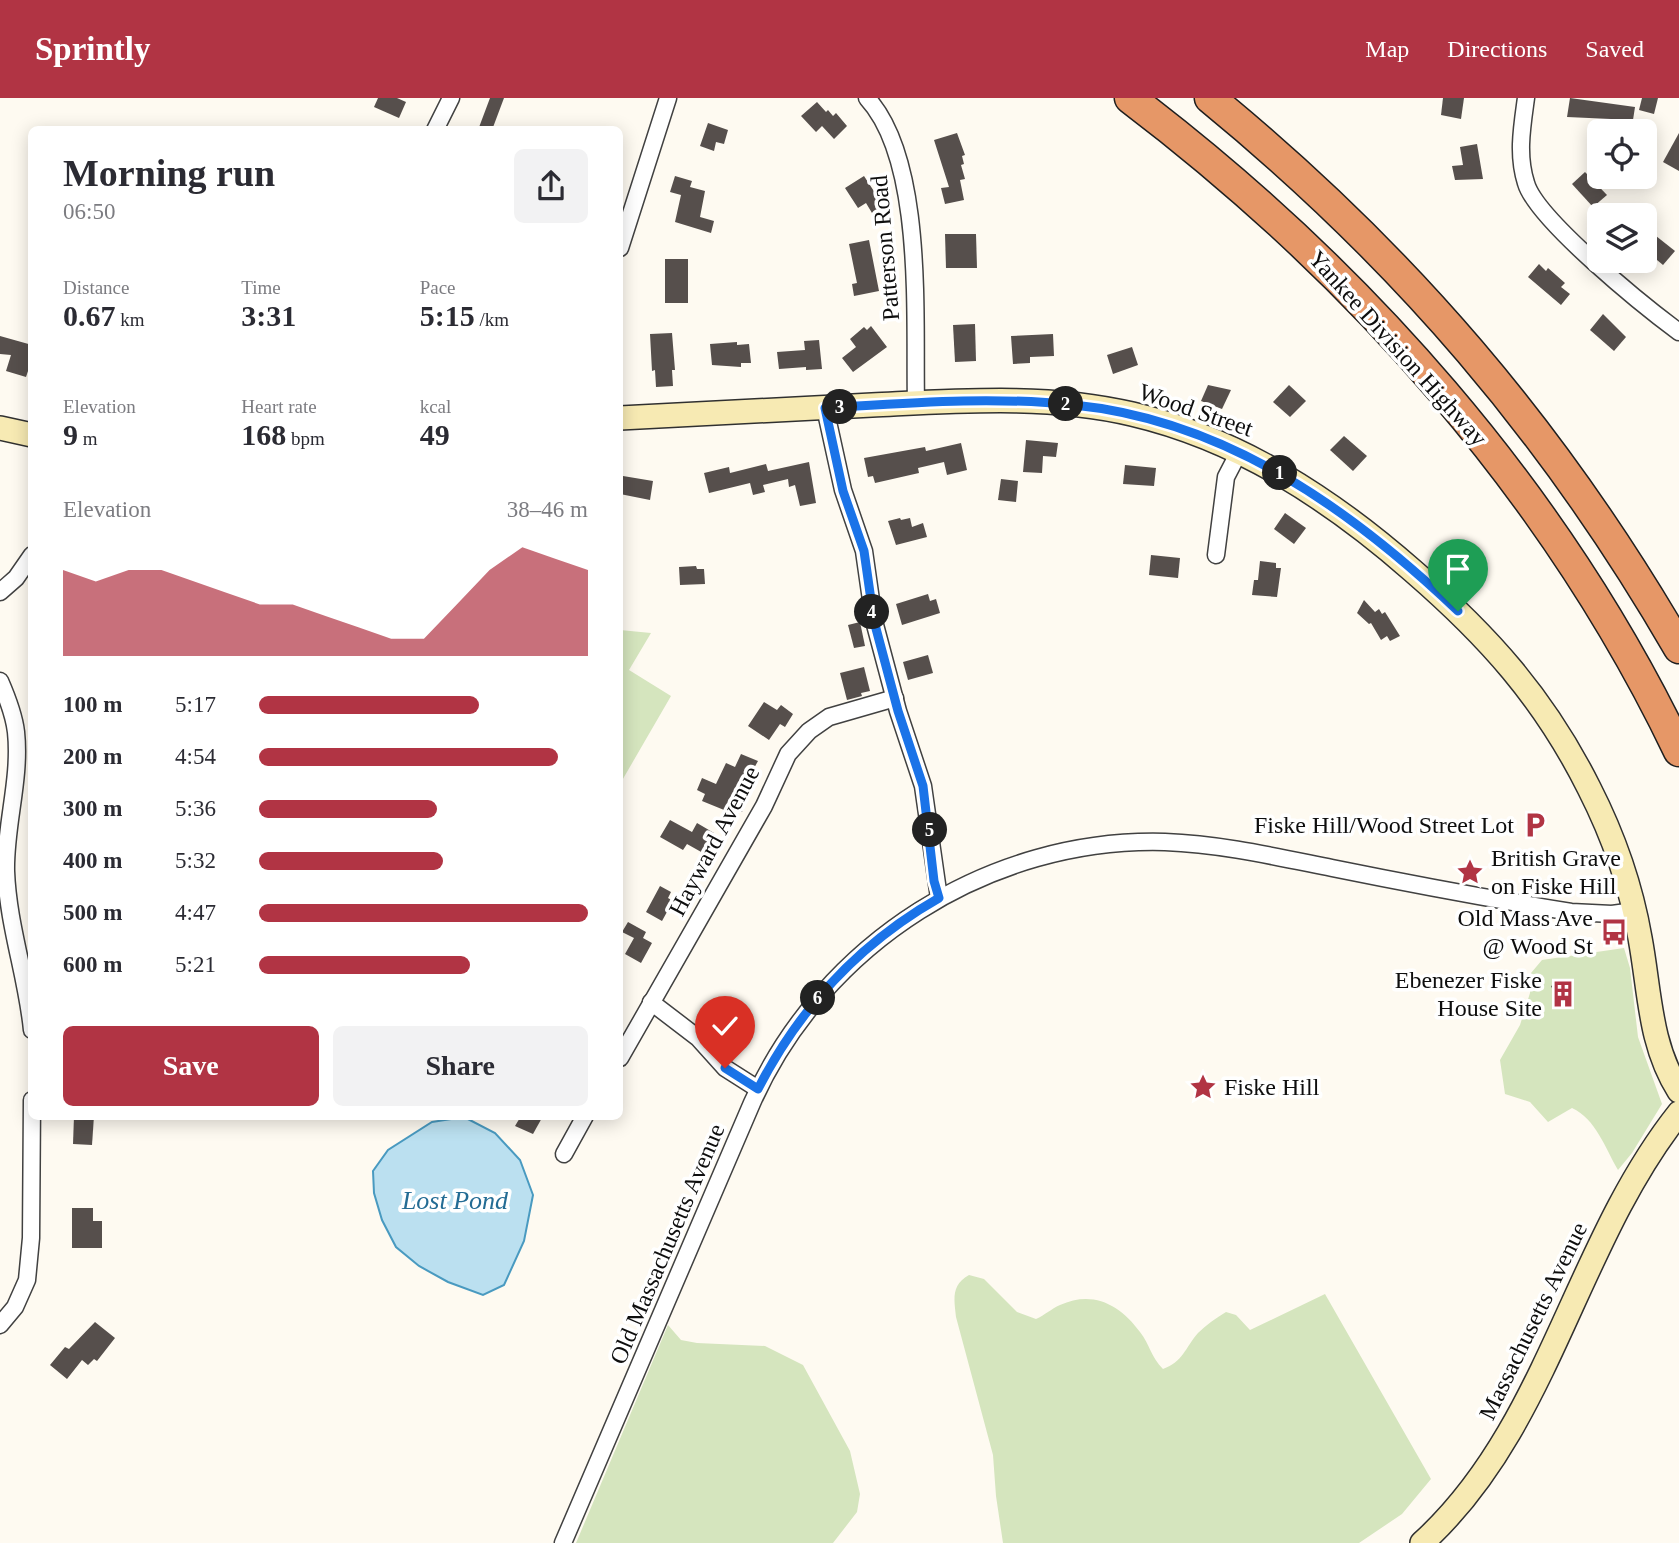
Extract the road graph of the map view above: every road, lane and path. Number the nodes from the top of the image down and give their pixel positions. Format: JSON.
{"nodes":[{"id":1,"x":451,"y":98,"type":"edge"},
{"id":2,"x":668,"y":98,"type":"edge"},
{"id":3,"x":867,"y":98,"type":"edge"},
{"id":4,"x":1130,"y":98,"type":"edge"},
{"id":5,"x":1210,"y":98,"type":"edge"},
{"id":6,"x":1526,"y":98,"type":"edge"},
{"id":7,"x":437,"y":126,"type":"edge"},
{"id":8,"x":623,"y":239,"type":"edge"},
{"id":9,"x":1679,"y":332,"type":"edge"},
{"id":10,"x":916,"y":403,"type":"junction"},
{"id":11,"x":825,"y":408,"type":"junction"},
{"id":12,"x":623,"y":418,"type":"edge"},
{"id":13,"x":0,"y":428,"type":"edge"},
{"id":14,"x":28,"y":434,"type":"edge"},
{"id":15,"x":1239,"y":452,"type":"junction"},
{"id":16,"x":1216,"y":555,"type":"dead end"},
{"id":17,"x":28,"y":561,"type":"edge"},
{"id":18,"x":0,"y":592,"type":"edge"},
{"id":19,"x":1679,"y":648,"type":"edge"},
{"id":20,"x":0,"y":681,"type":"edge"},
{"id":21,"x":895,"y":698,"type":"junction"},
{"id":22,"x":1679,"y":751,"type":"edge"},
{"id":23,"x":939,"y":898,"type":"junction"},
{"id":24,"x":1634,"y":911,"type":"junction"},
{"id":25,"x":28,"y":998,"type":"edge"},
{"id":26,"x":651,"y":1002,"type":"junction"},
{"id":27,"x":623,"y":1053,"type":"edge"},
{"id":28,"x":758,"y":1089,"type":"junction"},
{"id":29,"x":1679,"y":1091,"type":"edge"},
{"id":30,"x":1679,"y":1113,"type":"edge"},
{"id":31,"x":32,"y":1120,"type":"edge"},
{"id":32,"x":583,"y":1120,"type":"edge"},
{"id":33,"x":564,"y":1154,"type":"dead end"},
{"id":34,"x":0,"y":1325,"type":"edge"},
{"id":35,"x":563,"y":1543,"type":"edge"},
{"id":36,"x":1422,"y":1543,"type":"edge"}],
"edges":[{"from":1,"to":7,"type":"street"},
{"from":2,"to":8,"type":"street"},
{"from":3,"to":10,"type":"street","name":"Patterson Road"},
{"from":4,"to":22,"type":"highway","name":"Yankee Division Highway"},
{"from":5,"to":19,"type":"highway","name":"Yankee Division Highway"},
{"from":6,"to":9,"type":"street"},
{"from":10,"to":11,"type":"street","name":"Wood Street"},
{"from":10,"to":15,"type":"street","name":"Wood Street"},
{"from":11,"to":12,"type":"street","name":"Wood Street"},
{"from":11,"to":21,"type":"street"},
{"from":13,"to":14,"type":"street"},
{"from":15,"to":16,"type":"street"},
{"from":15,"to":24,"type":"street","name":"Wood Street"},
{"from":17,"to":18,"type":"street"},
{"from":20,"to":25,"type":"street"},
{"from":21,"to":23,"type":"street"},
{"from":21,"to":26,"type":"street","name":"Hayward Avenue"},
{"from":23,"to":24,"type":"street","name":"Old Massachusetts Avenue"},
{"from":23,"to":28,"type":"street","name":"Old Massachusetts Avenue"},
{"from":24,"to":29,"type":"street","name":"Wood Street"},
{"from":26,"to":27,"type":"street","name":"Hayward Avenue"},
{"from":26,"to":28,"type":"street"},
{"from":28,"to":35,"type":"street","name":"Old Massachusetts Avenue"},
{"from":30,"to":36,"type":"street","name":"Massachusetts Avenue"},
{"from":31,"to":34,"type":"street"},
{"from":32,"to":33,"type":"street"}]}
